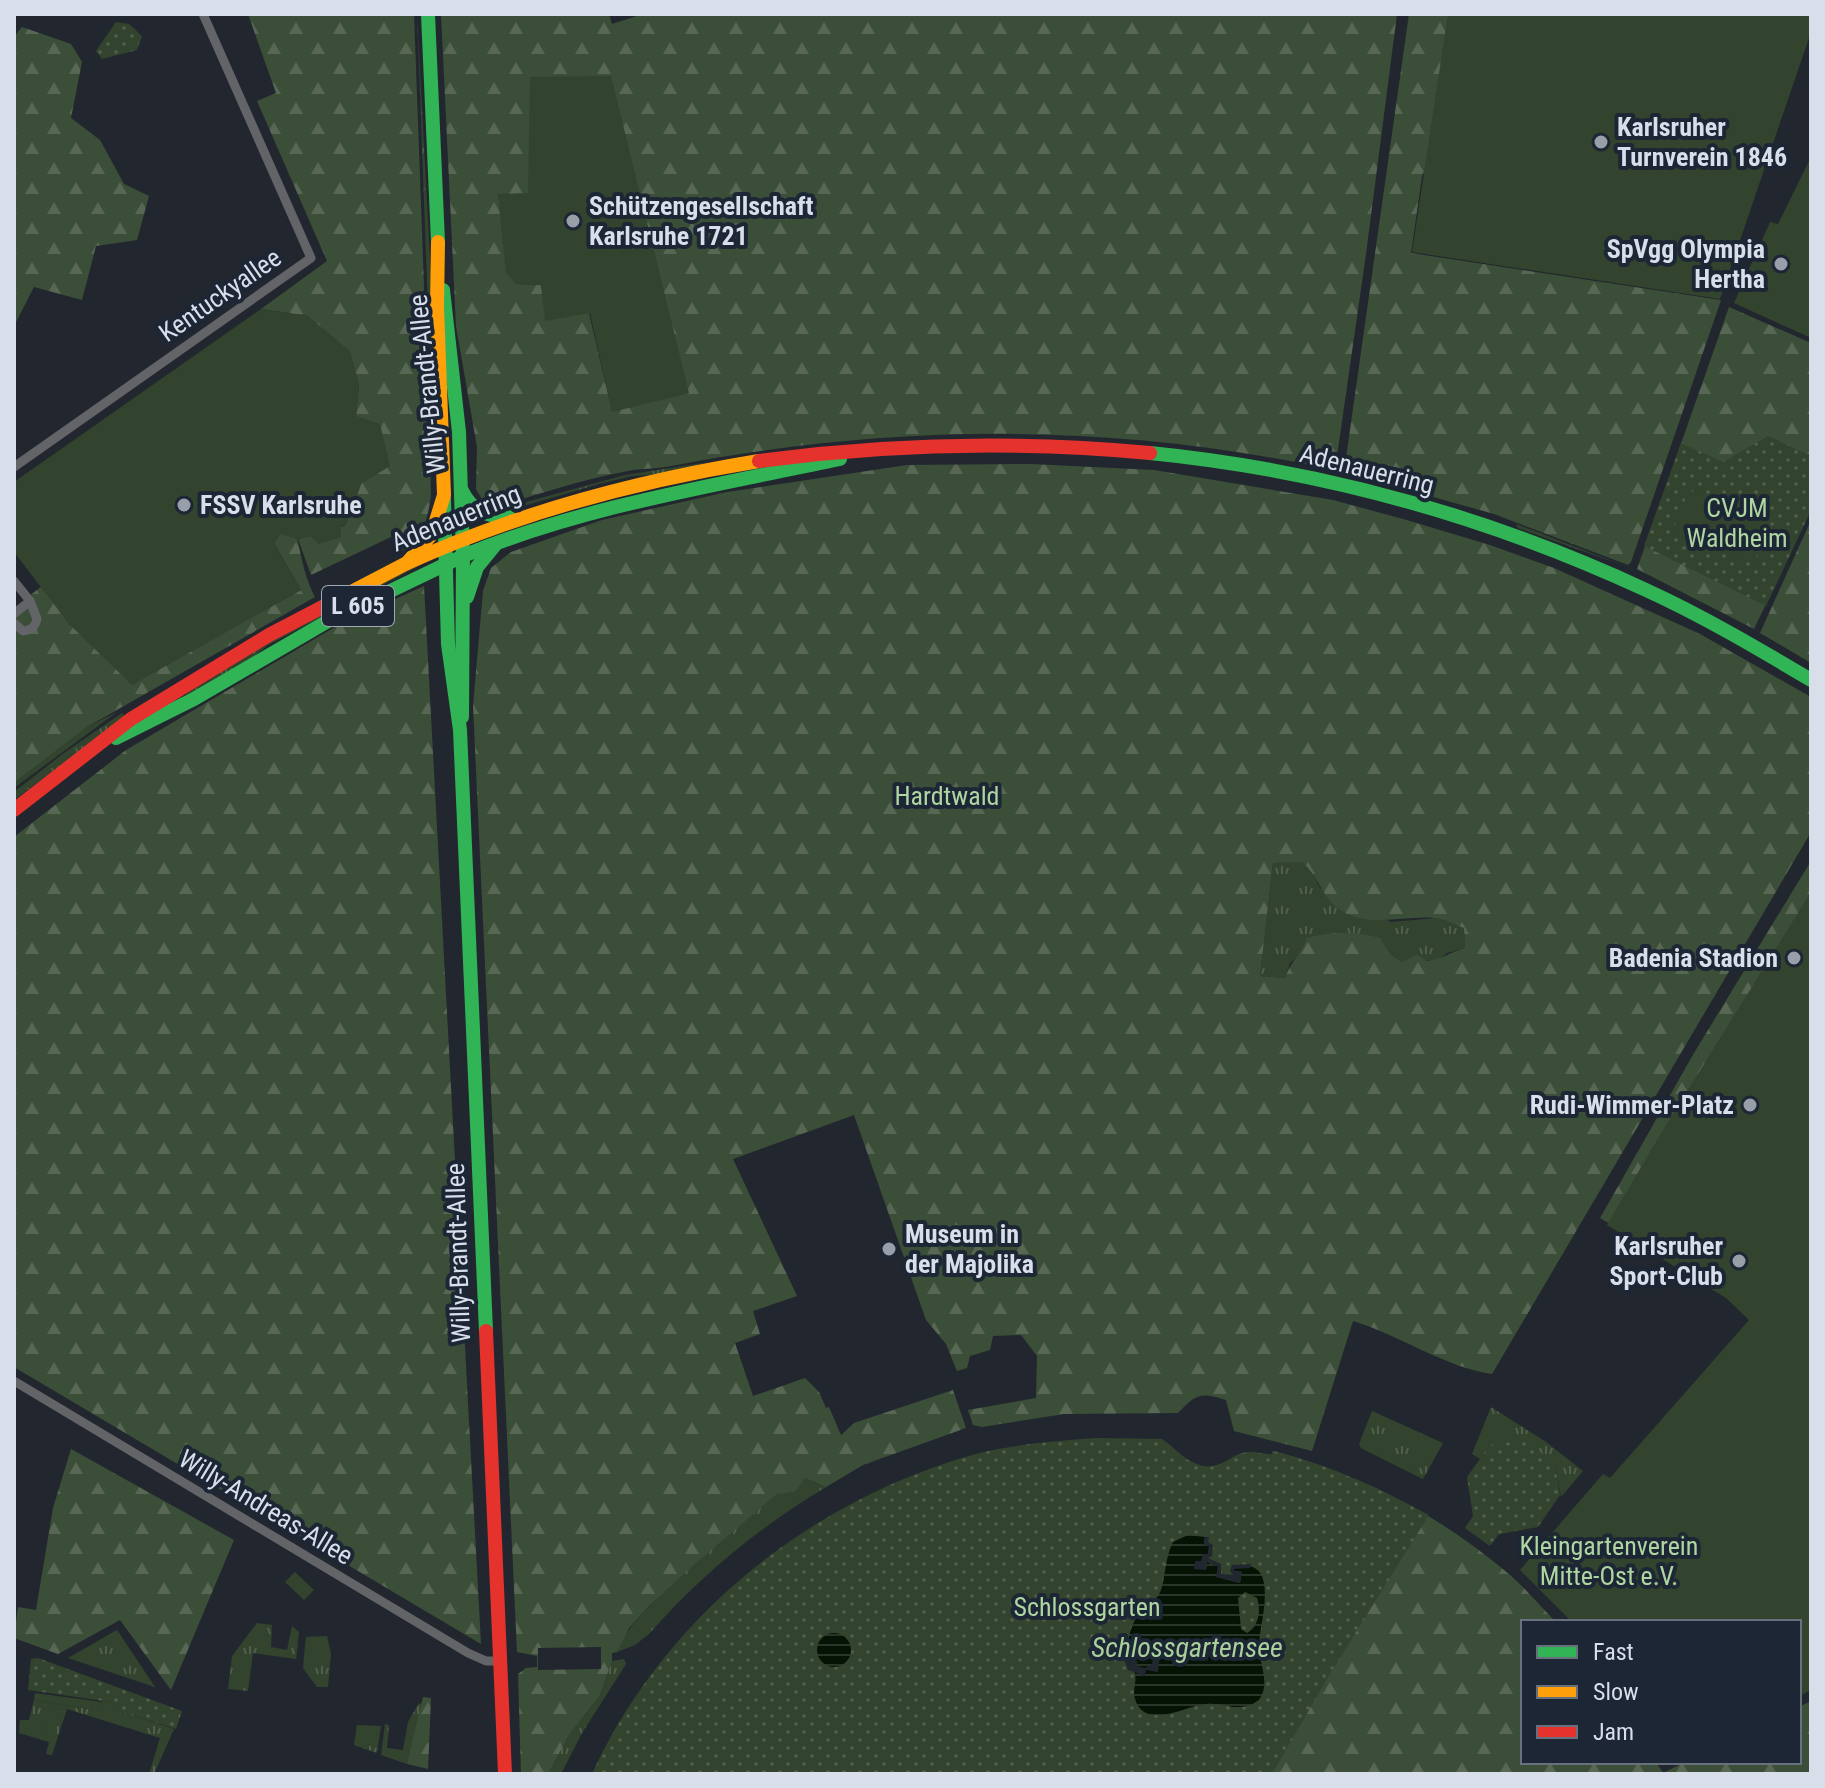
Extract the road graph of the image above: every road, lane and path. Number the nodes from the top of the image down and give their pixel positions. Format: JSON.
{"nodes":[{"id":1,"x":203,"y":14,"type":"edge"},
{"id":2,"x":428,"y":14,"type":"edge"},
{"id":3,"x":439,"y":273,"type":"junction"},
{"id":4,"x":875,"y":452,"type":"junction"},
{"id":5,"x":14,"y":467,"type":"edge"},
{"id":6,"x":462,"y":491,"type":"junction"},
{"id":7,"x":444,"y":495,"type":"junction"},
{"id":8,"x":520,"y":516,"type":"junction"},
{"id":9,"x":463,"y":538,"type":"junction"},
{"id":10,"x":499,"y":541,"type":"junction"},
{"id":11,"x":446,"y":545,"type":"junction"},
{"id":12,"x":463,"y":556,"type":"junction"},
{"id":13,"x":407,"y":563,"type":"junction"},
{"id":14,"x":446,"y":563,"type":"junction"},
{"id":15,"x":14,"y":581,"type":"edge"},
{"id":16,"x":30,"y":601,"type":"junction"},
{"id":17,"x":463,"y":612,"type":"junction"},
{"id":18,"x":14,"y":614,"type":"edge"},
{"id":19,"x":14,"y":623,"type":"edge"},
{"id":20,"x":1811,"y":680,"type":"edge"},
{"id":21,"x":460,"y":730,"type":"junction"},
{"id":22,"x":98,"y":746,"type":"junction"},
{"id":23,"x":14,"y":810,"type":"edge"},
{"id":24,"x":14,"y":1381,"type":"edge"},
{"id":25,"x":500,"y":1661,"type":"junction"},
{"id":26,"x":505,"y":1774,"type":"edge"}],
"edges":[{"from":1,"to":5,"type":"street","name":"Kentuckyallee"},
{"from":2,"to":3,"type":"main road","name":"Willy-Brandt-Allee"},
{"from":3,"to":6,"type":"main road","name":"Willy-Brandt-Allee"},
{"from":3,"to":7,"type":"main road","name":"Willy-Brandt-Allee"},
{"from":4,"to":8,"type":"main road","name":"Adenauerring"},
{"from":4,"to":10,"type":"main road","name":"Adenauerring"},
{"from":4,"to":20,"type":"main road","name":"Adenauerring"},
{"from":6,"to":8,"type":"main road"},
{"from":6,"to":9,"type":"main road","name":"Willy-Brandt-Allee"},
{"from":7,"to":11,"type":"main road","name":"Willy-Brandt-Allee"},
{"from":7,"to":13,"type":"main road"},
{"from":8,"to":9,"type":"main road","name":"Adenauerring"},
{"from":9,"to":11,"type":"main road","name":"Adenauerring"},
{"from":9,"to":12,"type":"main road","name":"Willy-Brandt-Allee"},
{"from":10,"to":12,"type":"main road","name":"Adenauerring"},
{"from":10,"to":17,"type":"main road"},
{"from":11,"to":13,"type":"main road","name":"Adenauerring","number":"L 605"},
{"from":11,"to":14,"type":"main road","name":"Willy-Brandt-Allee"},
{"from":12,"to":14,"type":"main road","name":"Adenauerring","number":"L 605"},
{"from":12,"to":17,"type":"main road","name":"Willy-Brandt-Allee"},
{"from":13,"to":22,"type":"main road","name":"Adenauerring","number":"L 605"},
{"from":14,"to":21,"type":"main road","name":"Willy-Brandt-Allee"},
{"from":14,"to":22,"type":"main road","name":"Adenauerring","number":"L 605"},
{"from":15,"to":16,"type":"street"},
{"from":16,"to":18,"type":"street"},
{"from":16,"to":19,"type":"street"},
{"from":17,"to":21,"type":"main road","name":"Willy-Brandt-Allee"},
{"from":21,"to":25,"type":"main road","name":"Willy-Brandt-Allee"},
{"from":22,"to":23,"type":"main road","name":"Adenauerring","number":"L 605"},
{"from":24,"to":25,"type":"street","name":"Willy-Andreas-Allee"},
{"from":25,"to":26,"type":"main road","name":"Willy-Brandt-Allee"}]}
